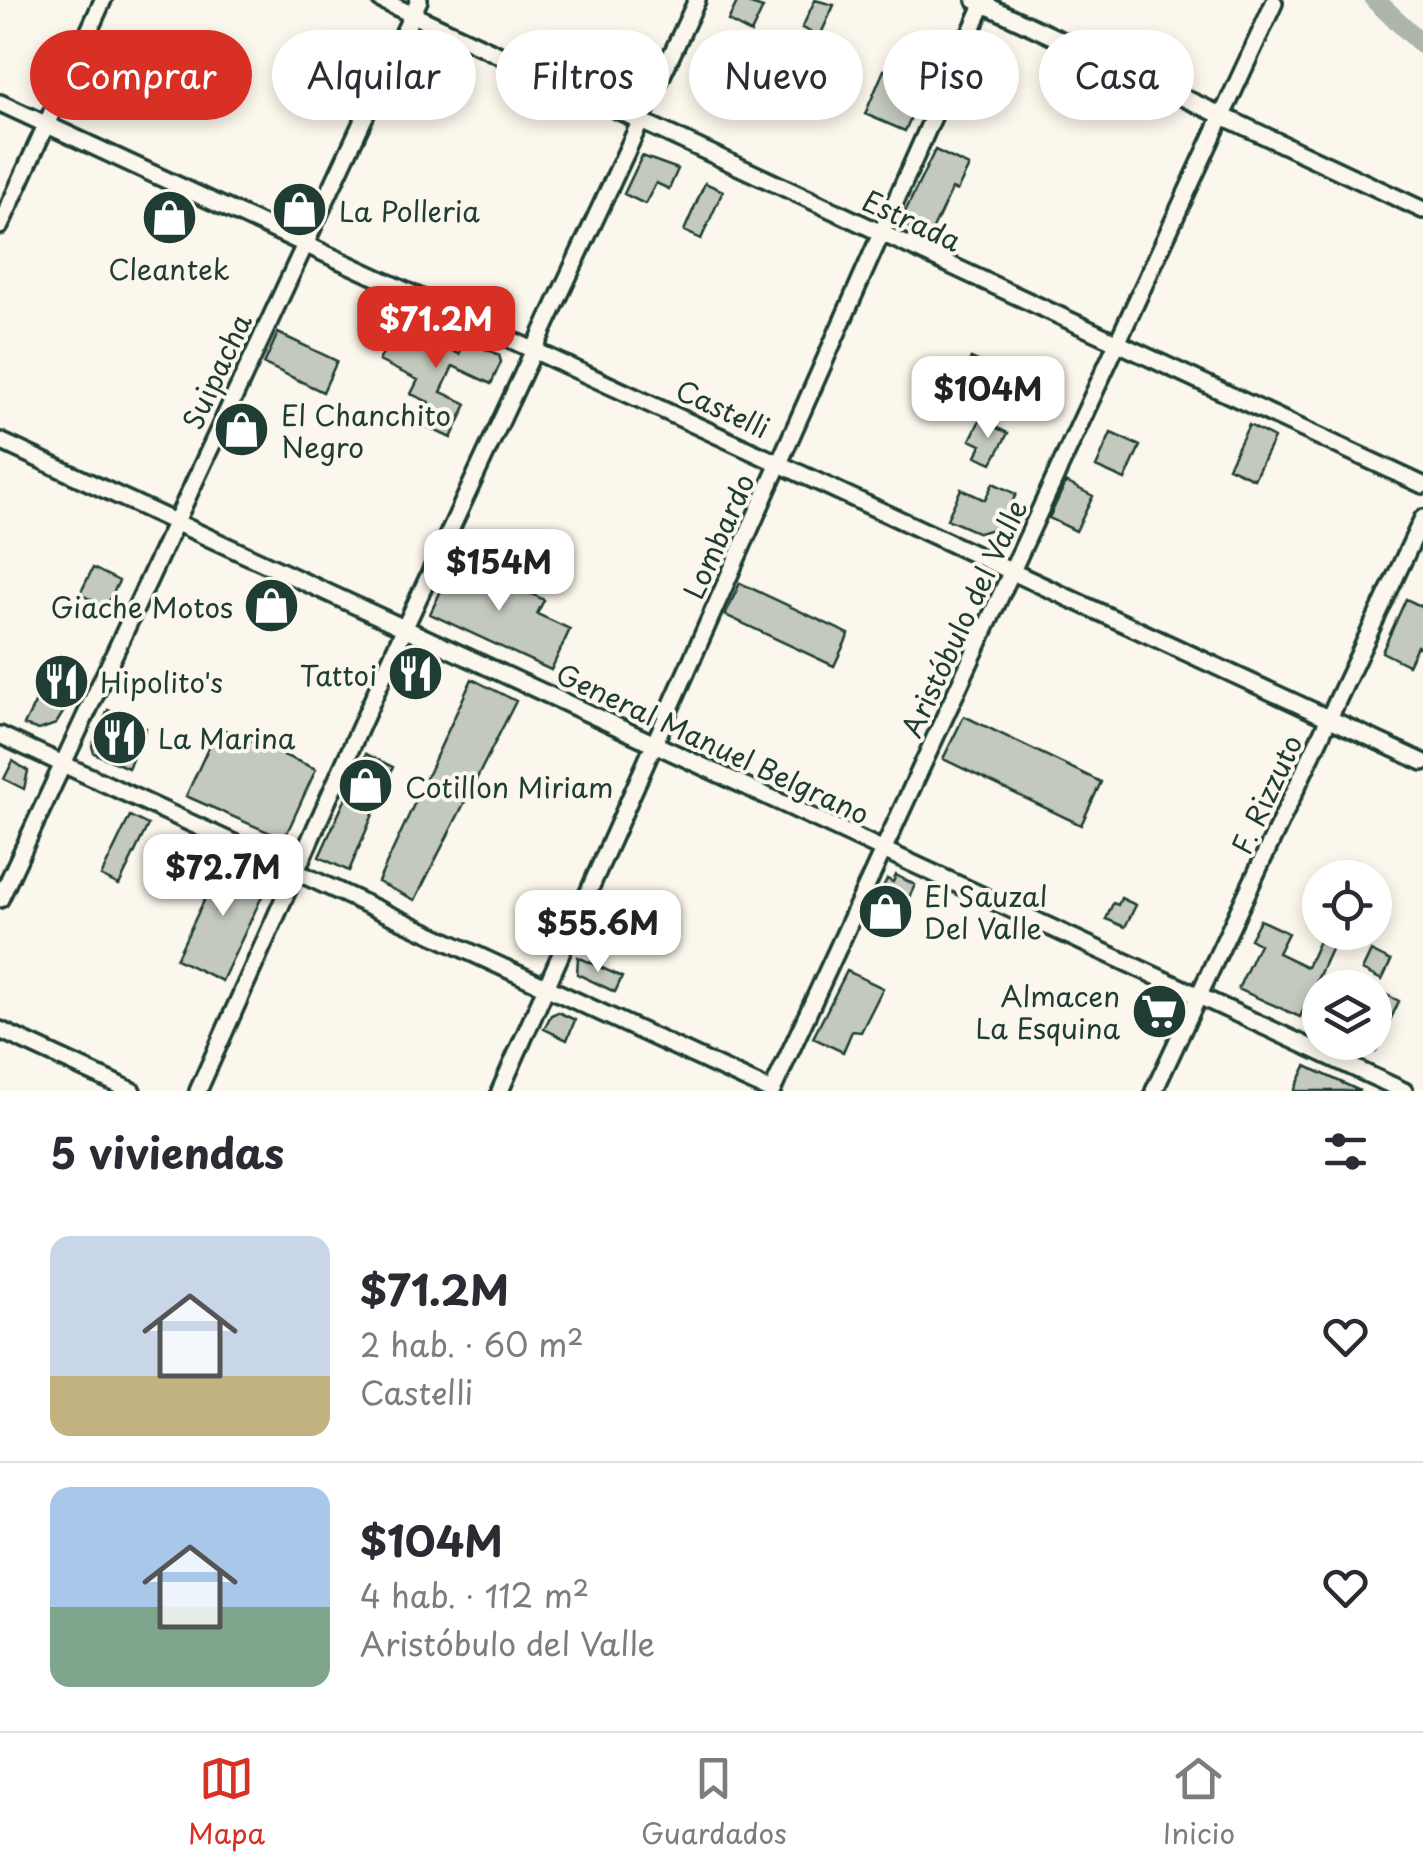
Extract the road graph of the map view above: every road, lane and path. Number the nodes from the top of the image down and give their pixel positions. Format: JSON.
{"nodes":[{"id":1,"x":103,"y":0,"type":"edge"},
{"id":2,"x":381,"y":0,"type":"edge"},
{"id":3,"x":697,"y":0,"type":"edge"},
{"id":4,"x":981,"y":1,"type":"edge"},
{"id":5,"x":1274,"y":4,"type":"dead end"},
{"id":6,"x":416,"y":7,"type":"edge"},
{"id":7,"x":0,"y":103,"type":"edge"},
{"id":8,"x":1220,"y":115,"type":"junction"},
{"id":9,"x":641,"y":122,"type":"junction"},
{"id":10,"x":46,"y":124,"type":"junction"},
{"id":11,"x":1423,"y":210,"type":"edge"},
{"id":12,"x":0,"y":226,"type":"edge"},
{"id":13,"x":882,"y":234,"type":"junction"},
{"id":14,"x":304,"y":242,"type":"junction"},
{"id":15,"x":1118,"y":342,"type":"junction"},
{"id":16,"x":535,"y":349,"type":"junction"},
{"id":17,"x":0,"y":440,"type":"edge"},
{"id":18,"x":779,"y":462,"type":"junction"},
{"id":19,"x":1423,"y":485,"type":"edge"},
{"id":20,"x":1423,"y":518,"type":"edge"},
{"id":21,"x":175,"y":520,"type":"junction"},
{"id":22,"x":1013,"y":570,"type":"junction"},
{"id":23,"x":405,"y":627,"type":"junction"},
{"id":24,"x":1328,"y":719,"type":"junction"},
{"id":25,"x":0,"y":735,"type":"edge"},
{"id":26,"x":652,"y":742,"type":"junction"},
{"id":27,"x":1423,"y":762,"type":"edge"},
{"id":28,"x":60,"y":763,"type":"junction"},
{"id":29,"x":882,"y":850,"type":"junction"},
{"id":30,"x":295,"y":873,"type":"junction"},
{"id":31,"x":0,"y":899,"type":"edge"},
{"id":32,"x":545,"y":983,"type":"junction"},
{"id":33,"x":1198,"y":996,"type":"junction"},
{"id":34,"x":0,"y":1030,"type":"edge"},
{"id":35,"x":132,"y":1091,"type":"edge"},
{"id":36,"x":198,"y":1091,"type":"edge"},
{"id":37,"x":500,"y":1091,"type":"edge"},
{"id":38,"x":771,"y":1091,"type":"edge"},
{"id":39,"x":1154,"y":1091,"type":"edge"},
{"id":40,"x":1404,"y":1091,"type":"edge"}],
"edges":[{"from":1,"to":10,"type":"street"},
{"from":2,"to":6,"type":"street","name":"Estrada"},
{"from":3,"to":9,"type":"street"},
{"from":4,"to":8,"type":"street"},
{"from":4,"to":13,"type":"street","name":"Lombardo"},
{"from":5,"to":8,"type":"street","name":"Aristóbulo del Valle"},
{"from":6,"to":9,"type":"street","name":"Estrada"},
{"from":6,"to":14,"type":"street","name":"Suipacha"},
{"from":7,"to":10,"type":"street","name":"Castelli"},
{"from":8,"to":11,"type":"street"},
{"from":8,"to":15,"type":"street","name":"Aristóbulo del Valle"},
{"from":9,"to":13,"type":"street","name":"Estrada"},
{"from":9,"to":16,"type":"street"},
{"from":10,"to":12,"type":"street"},
{"from":10,"to":14,"type":"street","name":"Castelli"},
{"from":13,"to":15,"type":"street","name":"Estrada"},
{"from":13,"to":18,"type":"street","name":"Lombardo"},
{"from":14,"to":16,"type":"street","name":"Castelli"},
{"from":14,"to":21,"type":"street","name":"Suipacha"},
{"from":15,"to":19,"type":"street","name":"Estrada"},
{"from":15,"to":22,"type":"street","name":"Aristóbulo del Valle"},
{"from":16,"to":18,"type":"street","name":"Castelli"},
{"from":16,"to":23,"type":"street"},
{"from":17,"to":21,"type":"street","name":"General Manuel Belgrano"},
{"from":18,"to":22,"type":"street","name":"Castelli"},
{"from":18,"to":26,"type":"street","name":"Lombardo"},
{"from":20,"to":24,"type":"street","name":"F. Rizzuto"},
{"from":21,"to":23,"type":"street","name":"General Manuel Belgrano"},
{"from":21,"to":28,"type":"street","name":"Suipacha"},
{"from":22,"to":24,"type":"street","name":"Castelli"},
{"from":22,"to":29,"type":"street","name":"Aristóbulo del Valle"},
{"from":23,"to":26,"type":"street","name":"General Manuel Belgrano"},
{"from":23,"to":30,"type":"street"},
{"from":24,"to":27,"type":"street","name":"Castelli"},
{"from":24,"to":33,"type":"street","name":"F. Rizzuto"},
{"from":25,"to":28,"type":"street"},
{"from":26,"to":29,"type":"street","name":"General Manuel Belgrano"},
{"from":26,"to":32,"type":"street","name":"Lombardo"},
{"from":28,"to":30,"type":"street"},
{"from":28,"to":31,"type":"street","name":"Suipacha"},
{"from":29,"to":33,"type":"street","name":"General Manuel Belgrano"},
{"from":29,"to":38,"type":"street","name":"Aristóbulo del Valle"},
{"from":30,"to":32,"type":"street"},
{"from":30,"to":36,"type":"street"},
{"from":32,"to":37,"type":"street","name":"Lombardo"},
{"from":32,"to":38,"type":"street"},
{"from":33,"to":39,"type":"street","name":"F. Rizzuto"},
{"from":33,"to":40,"type":"street","name":"General Manuel Belgrano"},
{"from":34,"to":35,"type":"street"}]}
